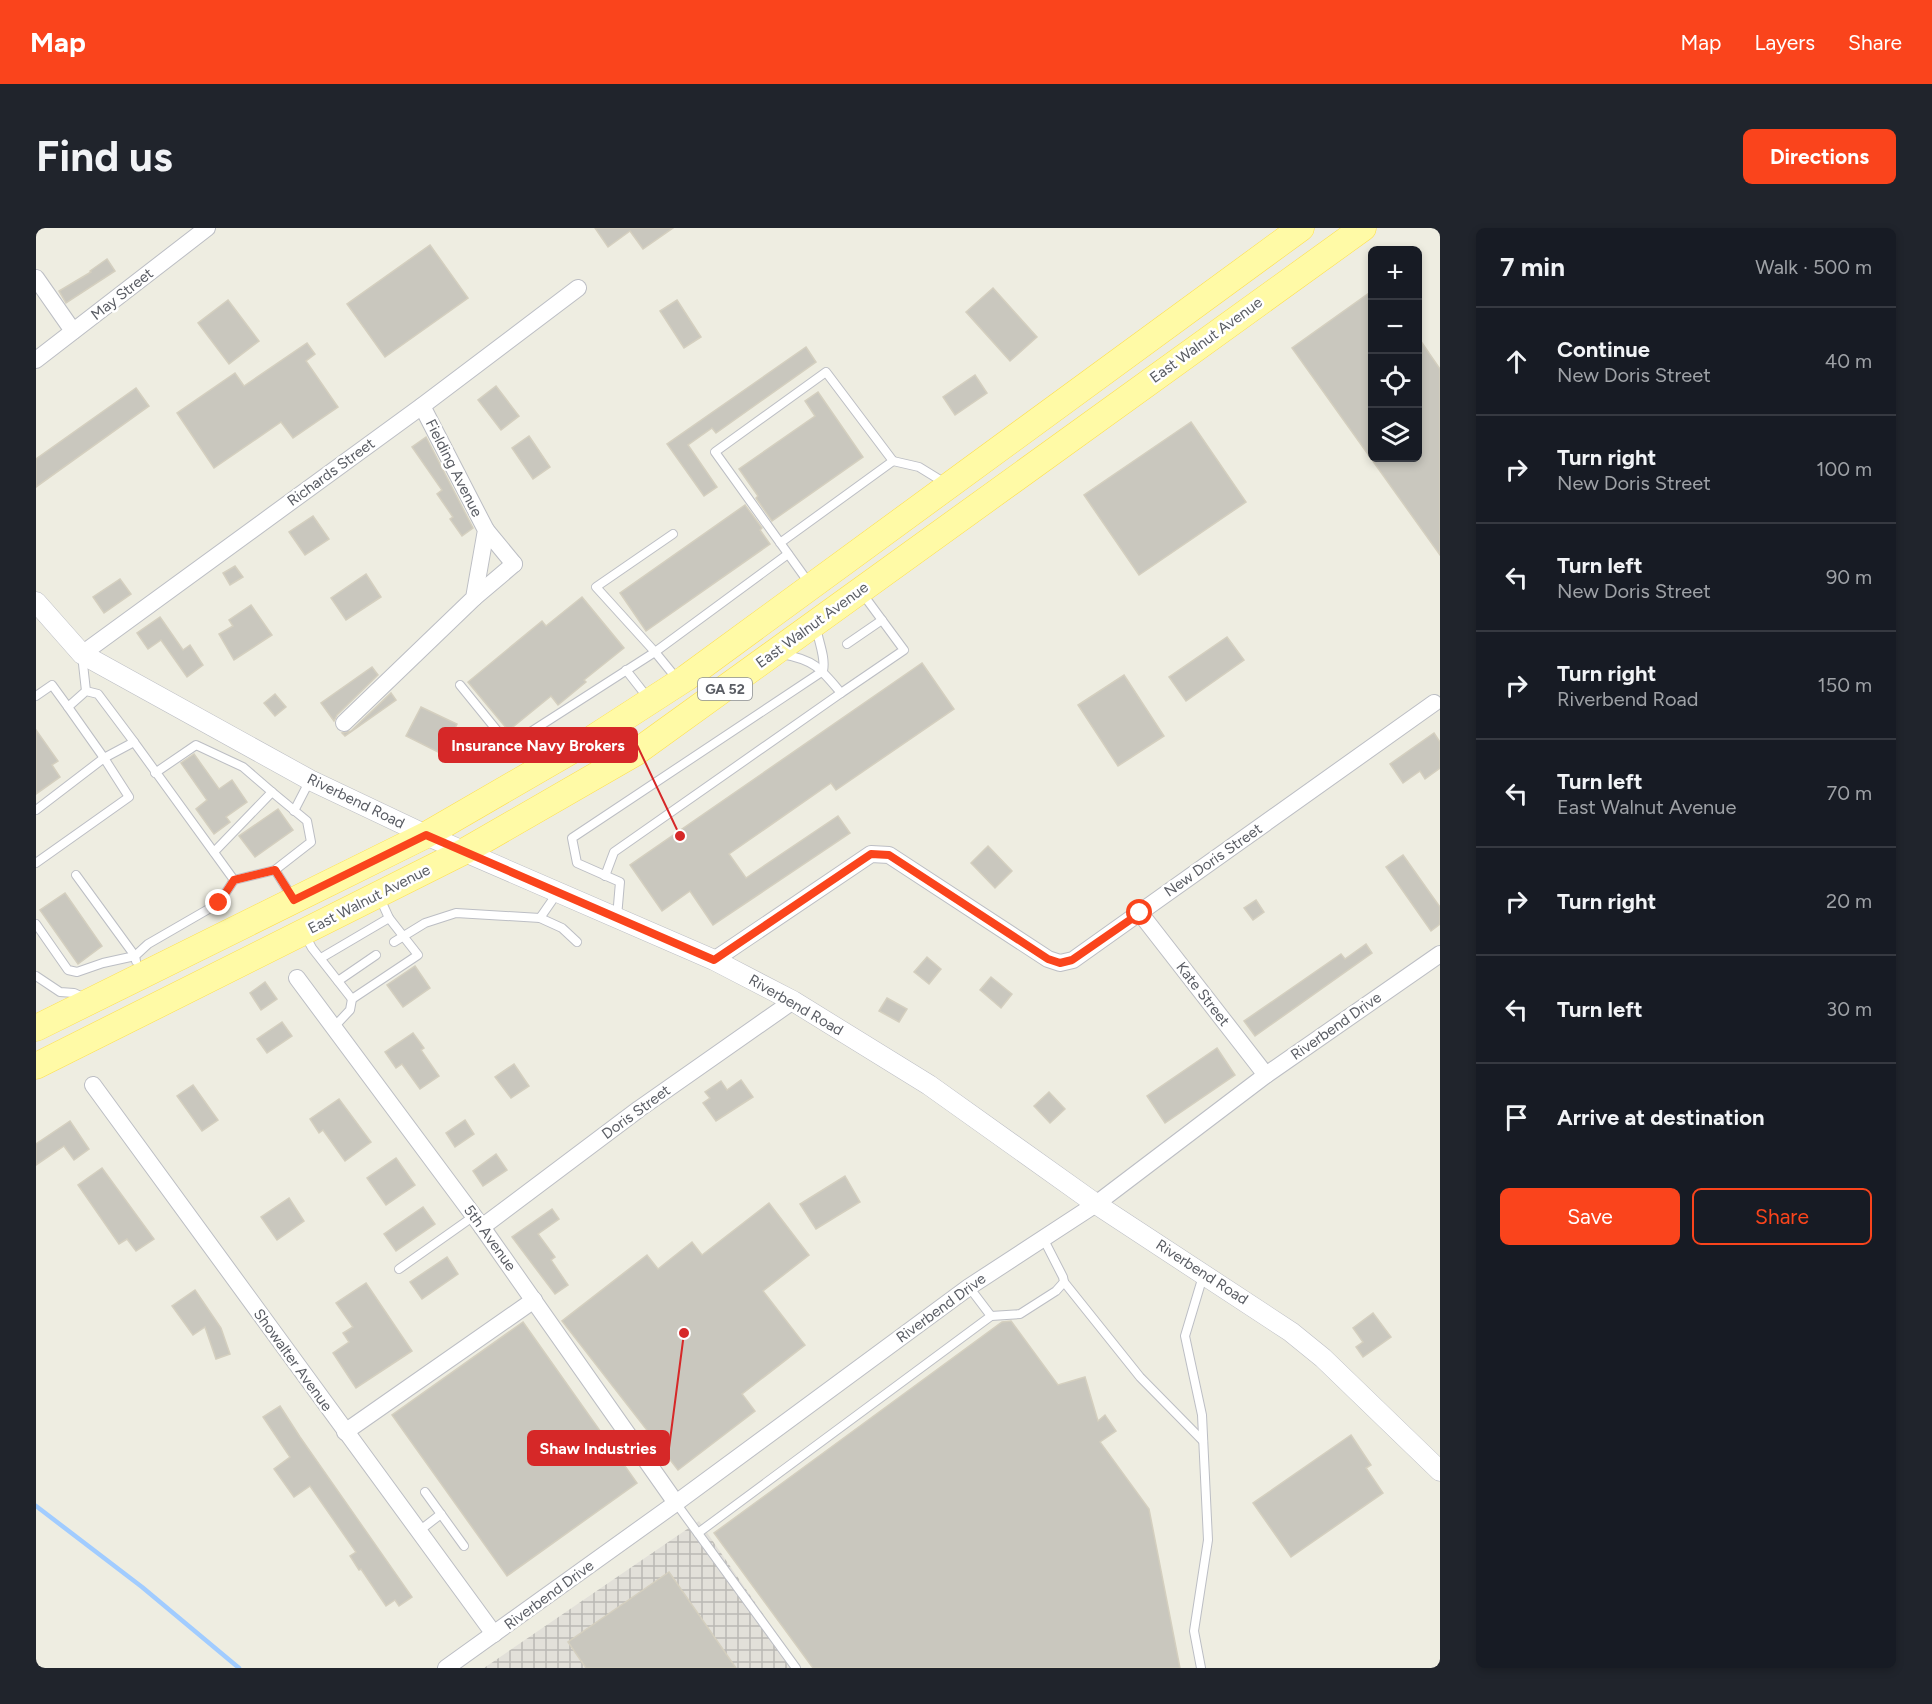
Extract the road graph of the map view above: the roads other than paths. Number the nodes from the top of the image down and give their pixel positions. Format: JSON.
{"nodes":[{"id":1,"x":1301,"y":228,"type":"edge"},
{"id":2,"x":1363,"y":228,"type":"edge"},
{"id":3,"x":197,"y":231,"type":"edge"},
{"id":4,"x":36,"y":278,"type":"edge"},
{"id":5,"x":578,"y":288,"type":"dead end"},
{"id":6,"x":1186,"y":311,"type":"junction"},
{"id":7,"x":73,"y":332,"type":"junction"},
{"id":8,"x":1206,"y":340,"type":"junction"},
{"id":9,"x":36,"y":360,"type":"edge"},
{"id":10,"x":422,"y":406,"type":"junction"},
{"id":11,"x":893,"y":461,"type":"junction"},
{"id":12,"x":948,"y":486,"type":"junction"},
{"id":13,"x":486,"y":530,"type":"junction"},
{"id":14,"x":673,"y":534,"type":"dead end"},
{"id":15,"x":780,"y":543,"type":"junction"},
{"id":16,"x":788,"y":554,"type":"junction"},
{"id":17,"x":481,"y":561,"type":"junction"},
{"id":18,"x":513,"y":564,"type":"junction"},
{"id":19,"x":811,"y":586,"type":"junction"},
{"id":20,"x":860,"y":590,"type":"junction"},
{"id":21,"x":474,"y":598,"type":"junction"},
{"id":22,"x":37,"y":606,"type":"edge"},
{"id":23,"x":882,"y":620,"type":"junction"},
{"id":24,"x":816,"y":622,"type":"junction"},
{"id":25,"x":847,"y":644,"type":"dead end"},
{"id":26,"x":655,"y":652,"type":"junction"},
{"id":27,"x":775,"y":653,"type":"junction"},
{"id":28,"x":82,"y":654,"type":"junction"},
{"id":29,"x":626,"y":670,"type":"junction"},
{"id":30,"x":823,"y":671,"type":"junction"},
{"id":31,"x":679,"y":682,"type":"junction"},
{"id":32,"x":460,"y":685,"type":"dead end"},
{"id":33,"x":86,"y":691,"type":"junction"},
{"id":34,"x":841,"y":693,"type":"junction"},
{"id":35,"x":36,"y":696,"type":"edge"},
{"id":36,"x":650,"y":701,"type":"junction"},
{"id":37,"x":1434,"y":704,"type":"dead end"},
{"id":38,"x":69,"y":707,"type":"junction"},
{"id":39,"x":344,"y":723,"type":"dead end"},
{"id":40,"x":518,"y":740,"type":"junction"},
{"id":41,"x":134,"y":742,"type":"junction"},
{"id":42,"x":250,"y":748,"type":"junction"},
{"id":43,"x":104,"y":758,"type":"junction"},
{"id":44,"x":243,"y":767,"type":"junction"},
{"id":45,"x":536,"y":771,"type":"junction"},
{"id":46,"x":155,"y":773,"type":"junction"},
{"id":47,"x":310,"y":780,"type":"junction"},
{"id":48,"x":272,"y":792,"type":"junction"},
{"id":49,"x":36,"y":810,"type":"edge"},
{"id":50,"x":294,"y":811,"type":"junction"},
{"id":51,"x":426,"y":835,"type":"junction"},
{"id":52,"x":465,"y":851,"type":"junction"},
{"id":53,"x":214,"y":852,"type":"junction"},
{"id":54,"x":36,"y":863,"type":"edge"},
{"id":55,"x":275,"y":870,"type":"junction"},
{"id":56,"x":76,"y":875,"type":"dead end"},
{"id":57,"x":605,"y":876,"type":"junction"},
{"id":58,"x":234,"y":880,"type":"junction"},
{"id":59,"x":559,"y":892,"type":"junction"},
{"id":60,"x":378,"y":894,"type":"junction"},
{"id":61,"x":294,"y":900,"type":"junction"},
{"id":62,"x":1140,"y":913,"type":"junction"},
{"id":63,"x":617,"y":917,"type":"junction"},
{"id":64,"x":389,"y":918,"type":"junction"},
{"id":65,"x":540,"y":918,"type":"junction"},
{"id":66,"x":36,"y":924,"type":"edge"},
{"id":67,"x":303,"y":932,"type":"junction"},
{"id":68,"x":403,"y":936,"type":"junction"},
{"id":69,"x":394,"y":942,"type":"dead end"},
{"id":70,"x":577,"y":942,"type":"dead end"},
{"id":71,"x":1440,"y":954,"type":"edge"},
{"id":72,"x":376,"y":955,"type":"dead end"},
{"id":73,"x":321,"y":958,"type":"junction"},
{"id":74,"x":714,"y":960,"type":"junction"},
{"id":75,"x":138,"y":966,"type":"junction"},
{"id":76,"x":36,"y":976,"type":"edge"},
{"id":77,"x":297,"y":978,"type":"dead end"},
{"id":78,"x":338,"y":981,"type":"junction"},
{"id":79,"x":352,"y":999,"type":"junction"},
{"id":80,"x":91,"y":1001,"type":"junction"},
{"id":81,"x":793,"y":1001,"type":"junction"},
{"id":82,"x":334,"y":1027,"type":"junction"},
{"id":83,"x":36,"y":1028,"type":"edge"},
{"id":84,"x":36,"y":1066,"type":"edge"},
{"id":85,"x":1266,"y":1075,"type":"junction"},
{"id":86,"x":93,"y":1085,"type":"dead end"},
{"id":87,"x":1096,"y":1203,"type":"junction"},
{"id":88,"x":478,"y":1222,"type":"junction"},
{"id":89,"x":1043,"y":1238,"type":"junction"},
{"id":90,"x":399,"y":1269,"type":"dead end"},
{"id":91,"x":1204,"y":1273,"type":"junction"},
{"id":92,"x":1064,"y":1282,"type":"junction"},
{"id":93,"x":969,"y":1287,"type":"junction"},
{"id":94,"x":534,"y":1300,"type":"junction"},
{"id":95,"x":992,"y":1316,"type":"junction"},
{"id":96,"x":345,"y":1432,"type":"junction"},
{"id":97,"x":1203,"y":1441,"type":"junction"},
{"id":98,"x":1440,"y":1471,"type":"edge"},
{"id":99,"x":425,"y":1492,"type":"dead end"},
{"id":100,"x":676,"y":1503,"type":"junction"},
{"id":101,"x":441,"y":1514,"type":"junction"},
{"id":102,"x":419,"y":1531,"type":"junction"},
{"id":103,"x":698,"y":1533,"type":"junction"},
{"id":104,"x":464,"y":1546,"type":"dead end"},
{"id":105,"x":494,"y":1634,"type":"junction"},
{"id":106,"x":446,"y":1668,"type":"edge"},
{"id":107,"x":796,"y":1668,"type":"edge"},
{"id":108,"x":1201,"y":1668,"type":"edge"}],
"edges":[{"from":1,"to":6,"type":"main road","name":"East Walnut Avenue","number":"GA 52"},
{"from":2,"to":8,"type":"main road","name":"East Walnut Avenue","number":"GA 52"},
{"from":3,"to":7,"type":"street","name":"May Street"},
{"from":4,"to":7,"type":"street"},
{"from":5,"to":10,"type":"street","name":"Richards Street"},
{"from":6,"to":8,"type":"main road"},
{"from":6,"to":12,"type":"main road","name":"East Walnut Avenue","number":"GA 52"},
{"from":7,"to":9,"type":"street","name":"May Street"},
{"from":8,"to":20,"type":"main road","name":"East Walnut Avenue","number":"GA 52"},
{"from":10,"to":13,"type":"street","name":"Fielding Avenue"},
{"from":10,"to":28,"type":"street","name":"Richards Street"},
{"from":11,"to":12,"type":"lane"},
{"from":11,"to":15,"type":"lane"},
{"from":11,"to":15,"type":"lane"},
{"from":12,"to":19,"type":"main road","name":"East Walnut Avenue","number":"GA 52"},
{"from":13,"to":17,"type":"street","name":"Fielding Avenue"},
{"from":13,"to":18,"type":"street","name":"Fielding Avenue"},
{"from":14,"to":26,"type":"lane"},
{"from":15,"to":16,"type":"lane"},
{"from":16,"to":19,"type":"lane"},
{"from":16,"to":26,"type":"lane"},
{"from":17,"to":18,"type":"street"},
{"from":17,"to":21,"type":"street","name":"Fielding Avenue"},
{"from":18,"to":21,"type":"street"},
{"from":19,"to":31,"type":"main road","name":"East Walnut Avenue","number":"GA 52"},
{"from":20,"to":23,"type":"lane"},
{"from":20,"to":24,"type":"main road","name":"East Walnut Avenue","number":"GA 52"},
{"from":21,"to":39,"type":"street"},
{"from":22,"to":28,"type":"street"},
{"from":23,"to":25,"type":"lane"},
{"from":23,"to":34,"type":"lane"},
{"from":24,"to":27,"type":"main road","name":"East Walnut Avenue","number":"GA 52"},
{"from":24,"to":30,"type":"lane"},
{"from":26,"to":29,"type":"lane"},
{"from":26,"to":31,"type":"lane"},
{"from":27,"to":30,"type":"lane"},
{"from":27,"to":52,"type":"main road","name":"East Walnut Avenue","number":"GA 52"},
{"from":28,"to":33,"type":"lane"},
{"from":28,"to":42,"type":"street","name":"Riverbend Road"},
{"from":29,"to":36,"type":"lane"},
{"from":29,"to":40,"type":"lane"},
{"from":30,"to":34,"type":"lane"},
{"from":30,"to":57,"type":"lane"},
{"from":31,"to":36,"type":"main road","name":"East Walnut Avenue","number":"GA 52"},
{"from":32,"to":40,"type":"lane"},
{"from":33,"to":38,"type":"lane"},
{"from":33,"to":41,"type":"lane"},
{"from":34,"to":57,"type":"lane"},
{"from":35,"to":38,"type":"lane"},
{"from":36,"to":45,"type":"main road","name":"East Walnut Avenue","number":"GA 52"},
{"from":37,"to":62,"type":"street","name":"New Doris Street"},
{"from":38,"to":43,"type":"lane"},
{"from":40,"to":45,"type":"lane"},
{"from":41,"to":43,"type":"lane"},
{"from":41,"to":46,"type":"lane"},
{"from":42,"to":44,"type":"lane"},
{"from":42,"to":47,"type":"street","name":"Riverbend Road"},
{"from":43,"to":49,"type":"lane"},
{"from":43,"to":54,"type":"lane"},
{"from":44,"to":46,"type":"lane"},
{"from":44,"to":48,"type":"lane"},
{"from":45,"to":51,"type":"main road","name":"East Walnut Avenue","number":"GA 52"},
{"from":46,"to":53,"type":"lane"},
{"from":47,"to":50,"type":"lane"},
{"from":47,"to":51,"type":"street","name":"Riverbend Road"},
{"from":48,"to":50,"type":"lane"},
{"from":48,"to":53,"type":"lane"},
{"from":50,"to":55,"type":"lane"},
{"from":51,"to":52,"type":"street","name":"Riverbend Road"},
{"from":51,"to":61,"type":"main road","name":"East Walnut Avenue","number":"GA 52"},
{"from":52,"to":59,"type":"street","name":"Riverbend Road"},
{"from":52,"to":60,"type":"main road","name":"East Walnut Avenue","number":"GA 52"},
{"from":53,"to":58,"type":"lane"},
{"from":55,"to":58,"type":"lane"},
{"from":55,"to":61,"type":"lane"},
{"from":56,"to":75,"type":"lane"},
{"from":57,"to":63,"type":"lane"},
{"from":58,"to":75,"type":"lane"},
{"from":59,"to":63,"type":"street","name":"Riverbend Road"},
{"from":59,"to":65,"type":"lane"},
{"from":60,"to":64,"type":"lane"},
{"from":60,"to":67,"type":"main road","name":"East Walnut Avenue","number":"GA 52"},
{"from":61,"to":75,"type":"main road","name":"East Walnut Avenue","number":"GA 52"},
{"from":62,"to":74,"type":"street","name":"New Doris Street"},
{"from":62,"to":85,"type":"street","name":"Kate Street"},
{"from":63,"to":74,"type":"street","name":"Riverbend Road"},
{"from":64,"to":68,"type":"lane"},
{"from":64,"to":73,"type":"lane"},
{"from":65,"to":68,"type":"lane"},
{"from":65,"to":70,"type":"lane"},
{"from":66,"to":75,"type":"lane"},
{"from":67,"to":73,"type":"lane"},
{"from":67,"to":84,"type":"main road","name":"East Walnut Avenue","number":"GA 52"},
{"from":68,"to":69,"type":"lane"},
{"from":68,"to":79,"type":"lane"},
{"from":71,"to":85,"type":"street","name":"Riverbend Drive"},
{"from":72,"to":78,"type":"lane"},
{"from":73,"to":78,"type":"lane"},
{"from":74,"to":81,"type":"street","name":"Riverbend Road"},
{"from":75,"to":80,"type":"main road","name":"East Walnut Avenue","number":"GA 52"},
{"from":76,"to":80,"type":"lane"},
{"from":77,"to":82,"type":"street","name":"5th Avenue"},
{"from":78,"to":79,"type":"lane"},
{"from":79,"to":82,"type":"lane"},
{"from":80,"to":83,"type":"main road","name":"East Walnut Avenue","number":"GA 52"},
{"from":81,"to":87,"type":"street","name":"Riverbend Road"},
{"from":81,"to":88,"type":"street","name":"Doris Street"},
{"from":82,"to":88,"type":"street","name":"5th Avenue"},
{"from":85,"to":87,"type":"street","name":"Riverbend Drive"},
{"from":86,"to":96,"type":"street","name":"Showalter Avenue"},
{"from":87,"to":89,"type":"street","name":"Riverbend Drive"},
{"from":87,"to":91,"type":"street","name":"Riverbend Road"},
{"from":88,"to":90,"type":"lane"},
{"from":88,"to":94,"type":"street","name":"5th Avenue"},
{"from":89,"to":92,"type":"lane"},
{"from":89,"to":93,"type":"street","name":"Riverbend Drive"},
{"from":91,"to":97,"type":"lane"},
{"from":91,"to":98,"type":"street","name":"Riverbend Road"},
{"from":92,"to":95,"type":"lane"},
{"from":92,"to":97,"type":"lane"},
{"from":93,"to":95,"type":"lane"},
{"from":93,"to":100,"type":"street","name":"Riverbend Drive"},
{"from":94,"to":96,"type":"street"},
{"from":94,"to":100,"type":"street","name":"5th Avenue"},
{"from":95,"to":103,"type":"lane"},
{"from":96,"to":102,"type":"street","name":"Showalter Avenue"},
{"from":97,"to":108,"type":"lane"},
{"from":99,"to":101,"type":"lane"},
{"from":100,"to":103,"type":"lane"},
{"from":100,"to":105,"type":"street","name":"Riverbend Drive"},
{"from":101,"to":102,"type":"lane"},
{"from":101,"to":104,"type":"lane"},
{"from":102,"to":105,"type":"street","name":"Showalter Avenue"},
{"from":103,"to":107,"type":"lane"},
{"from":105,"to":106,"type":"street","name":"Riverbend Drive"}]}
